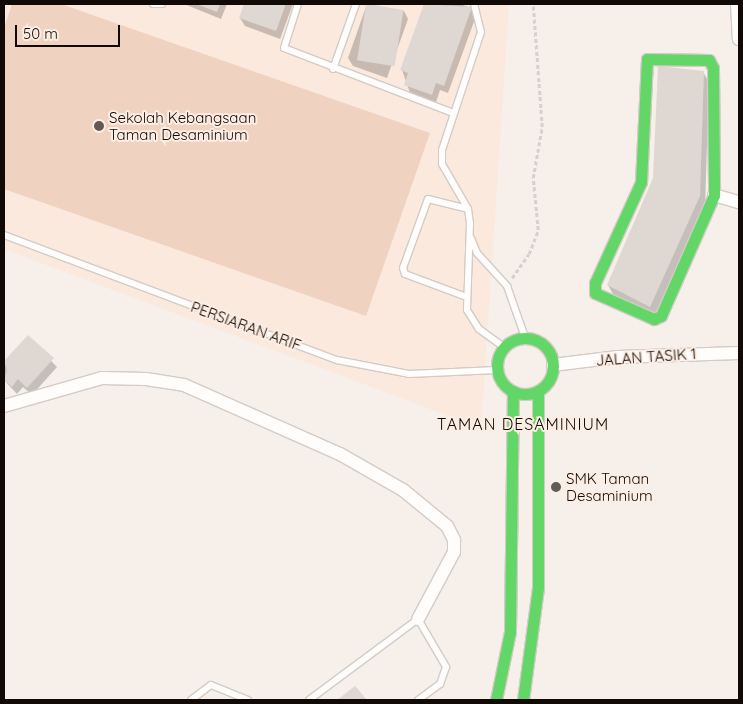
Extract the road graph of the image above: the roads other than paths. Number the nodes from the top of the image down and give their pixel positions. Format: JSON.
{"nodes":[{"id":1,"x":153,"y":4,"type":"edge"},
{"id":2,"x":162,"y":4,"type":"edge"},
{"id":3,"x":298,"y":4,"type":"edge"},
{"id":4,"x":356,"y":4,"type":"edge"},
{"id":5,"x":474,"y":4,"type":"edge"},
{"id":6,"x":737,"y":4,"type":"edge"},
{"id":7,"x":739,"y":39,"type":"edge"},
{"id":8,"x":333,"y":70,"type":"junction"},
{"id":9,"x":453,"y":113,"type":"junction"},
{"id":10,"x":714,"y":194,"type":"junction"},
{"id":11,"x":739,"y":202,"type":"edge"},
{"id":12,"x":468,"y":209,"type":"junction"},
{"id":13,"x":4,"y":235,"type":"edge"},
{"id":14,"x":471,"y":237,"type":"junction"},
{"id":15,"x":464,"y":296,"type":"junction"},
{"id":16,"x":525,"y":337,"type":"junction"},
{"id":17,"x":504,"y":347,"type":"junction"},
{"id":18,"x":739,"y":354,"type":"edge"},
{"id":19,"x":553,"y":365,"type":"junction"},
{"id":20,"x":497,"y":370,"type":"junction"},
{"id":21,"x":538,"y":390,"type":"junction"},
{"id":22,"x":512,"y":391,"type":"junction"},
{"id":23,"x":4,"y":406,"type":"edge"},
{"id":24,"x":418,"y":619,"type":"junction"},
{"id":25,"x":191,"y":700,"type":"edge"},
{"id":26,"x":248,"y":700,"type":"edge"},
{"id":27,"x":309,"y":700,"type":"edge"},
{"id":28,"x":418,"y":700,"type":"edge"},
{"id":29,"x":496,"y":700,"type":"edge"},
{"id":30,"x":523,"y":700,"type":"edge"}],
"edges":[{"from":1,"to":2,"type":"lane"},
{"from":3,"to":8,"type":"lane"},
{"from":4,"to":8,"type":"lane"},
{"from":5,"to":9,"type":"lane"},
{"from":6,"to":7,"type":"street"},
{"from":8,"to":9,"type":"lane"},
{"from":9,"to":12,"type":"lane"},
{"from":10,"to":10,"type":"street"},
{"from":10,"to":11,"type":"street"},
{"from":12,"to":14,"type":"lane"},
{"from":12,"to":15,"type":"lane"},
{"from":13,"to":20,"type":"lane","name":"PERSIARAN ARIF"},
{"from":14,"to":15,"type":"lane"},
{"from":14,"to":16,"type":"lane"},
{"from":15,"to":17,"type":"lane"},
{"from":16,"to":17,"type":"street"},
{"from":16,"to":19,"type":"street"},
{"from":17,"to":20,"type":"street"},
{"from":18,"to":19,"type":"street","name":"JALAN TASIK 1"},
{"from":19,"to":21,"type":"street"},
{"from":20,"to":22,"type":"street"},
{"from":21,"to":22,"type":"street"},
{"from":21,"to":30,"type":"street"},
{"from":22,"to":29,"type":"street"},
{"from":23,"to":24,"type":"street"},
{"from":24,"to":27,"type":"lane"},
{"from":24,"to":28,"type":"lane"},
{"from":25,"to":26,"type":"lane"}]}
